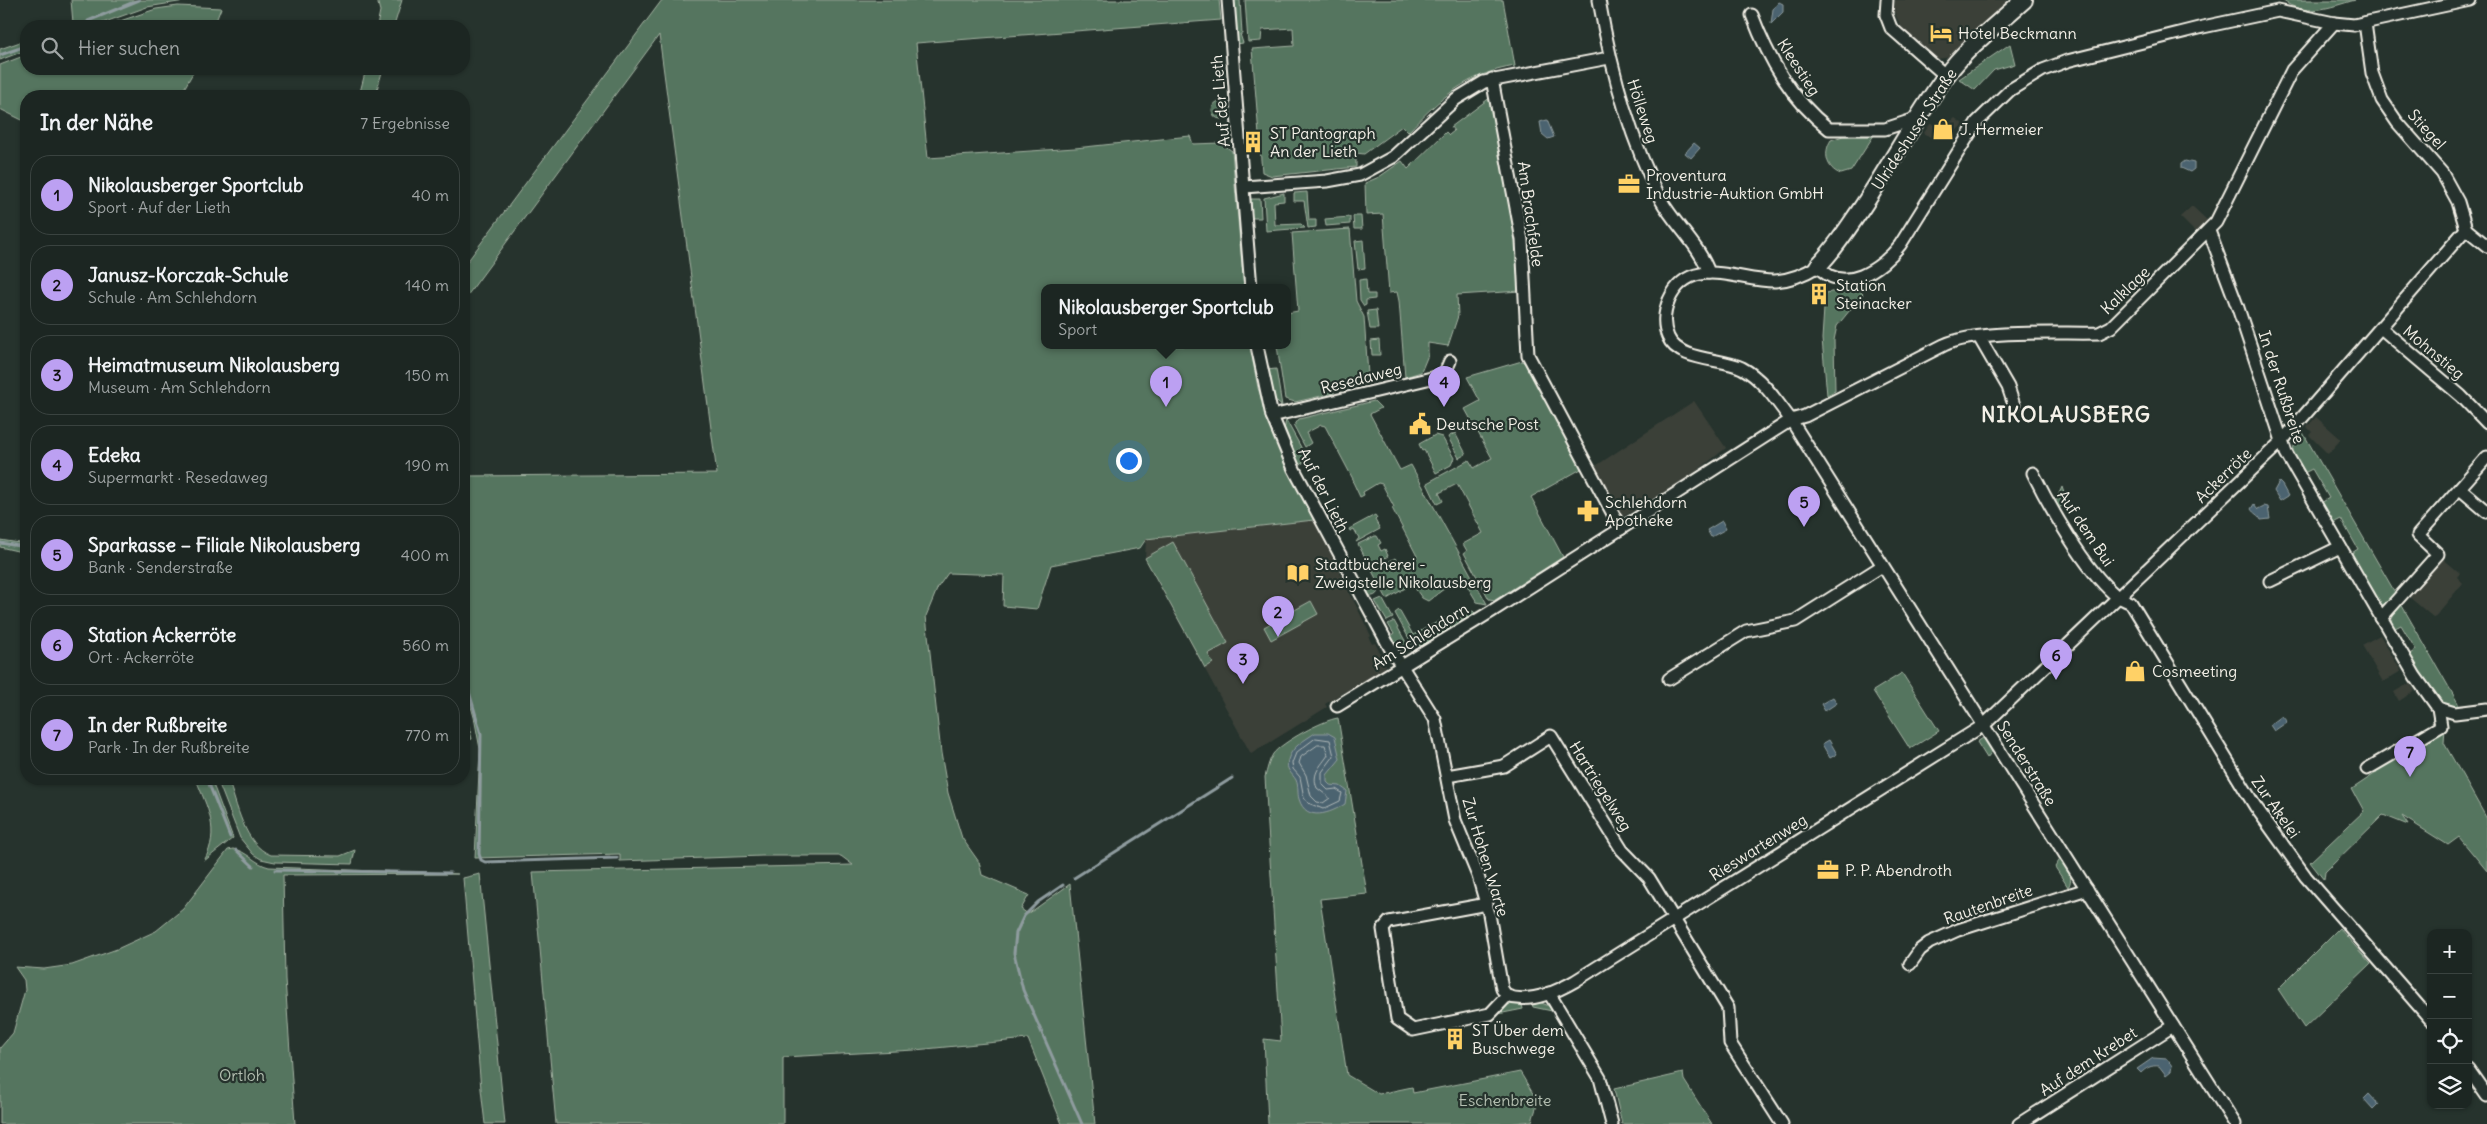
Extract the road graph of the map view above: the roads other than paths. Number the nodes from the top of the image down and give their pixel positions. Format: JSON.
{"nodes":[{"id":1,"x":1228,"y":0,"type":"edge"},
{"id":2,"x":1599,"y":0,"type":"edge"},
{"id":3,"x":1887,"y":0,"type":"edge"},
{"id":4,"x":2024,"y":0,"type":"edge"},
{"id":5,"x":2470,"y":0,"type":"edge"},
{"id":6,"x":1752,"y":15,"type":"dead end"},
{"id":7,"x":2334,"y":23,"type":"junction"},
{"id":8,"x":2365,"y":23,"type":"junction"},
{"id":9,"x":1609,"y":58,"type":"junction"},
{"id":10,"x":1946,"y":76,"type":"junction"},
{"id":11,"x":1492,"y":79,"type":"junction"},
{"id":12,"x":1918,"y":118,"type":"junction"},
{"id":13,"x":1244,"y":187,"type":"junction"},
{"id":14,"x":2466,"y":229,"type":"junction"},
{"id":15,"x":2209,"y":231,"type":"junction"},
{"id":16,"x":2487,"y":246,"type":"edge"},
{"id":17,"x":1818,"y":266,"type":"junction"},
{"id":18,"x":1709,"y":273,"type":"junction"},
{"id":19,"x":1251,"y":284,"type":"edge"},
{"id":20,"x":2381,"y":328,"type":"junction"},
{"id":21,"x":1979,"y":337,"type":"junction"},
{"id":22,"x":1258,"y":349,"type":"edge"},
{"id":23,"x":1450,"y":361,"type":"dead end"},
{"id":24,"x":2014,"y":405,"type":"dead end"},
{"id":25,"x":1272,"y":416,"type":"junction"},
{"id":26,"x":1791,"y":420,"type":"junction"},
{"id":27,"x":2487,"y":423,"type":"edge"},
{"id":28,"x":2282,"y":441,"type":"junction"},
{"id":29,"x":2487,"y":457,"type":"edge"},
{"id":30,"x":2033,"y":473,"type":"dead end"},
{"id":31,"x":2460,"y":489,"type":"junction"},
{"id":32,"x":2487,"y":512,"type":"edge"},
{"id":33,"x":1621,"y":529,"type":"junction"},
{"id":34,"x":2340,"y":546,"type":"junction"},
{"id":35,"x":1882,"y":566,"type":"junction"},
{"id":36,"x":2270,"y":581,"type":"dead end"},
{"id":37,"x":2118,"y":597,"type":"junction"},
{"id":38,"x":2381,"y":618,"type":"junction"},
{"id":39,"x":1402,"y":666,"type":"junction"},
{"id":40,"x":1669,"y":679,"type":"dead end"},
{"id":41,"x":1337,"y":706,"type":"dead end"},
{"id":42,"x":2438,"y":708,"type":"junction"},
{"id":43,"x":2487,"y":709,"type":"edge"},
{"id":44,"x":1984,"y":726,"type":"junction"},
{"id":45,"x":2367,"y":769,"type":"dead end"},
{"id":46,"x":1447,"y":776,"type":"junction"},
{"id":47,"x":2087,"y":889,"type":"junction"},
{"id":48,"x":1487,"y":904,"type":"junction"},
{"id":49,"x":1674,"y":919,"type":"junction"},
{"id":50,"x":1910,"y":964,"type":"dead end"},
{"id":51,"x":1548,"y":993,"type":"junction"},
{"id":52,"x":1507,"y":996,"type":"junction"},
{"id":53,"x":2430,"y":1019,"type":"edge"},
{"id":54,"x":2173,"y":1026,"type":"junction"},
{"id":55,"x":2472,"y":1074,"type":"edge"},
{"id":56,"x":2487,"y":1096,"type":"edge"},
{"id":57,"x":1612,"y":1124,"type":"edge"},
{"id":58,"x":1782,"y":1124,"type":"edge"},
{"id":59,"x":2019,"y":1124,"type":"edge"},
{"id":60,"x":2235,"y":1124,"type":"edge"}],
"edges":[{"from":1,"to":13,"type":"street","name":"Auf der Lieth"},
{"from":2,"to":9,"type":"street","name":"Hölleweg"},
{"from":3,"to":10,"type":"street"},
{"from":4,"to":10,"type":"street","name":"Ulrideshuser Straße"},
{"from":5,"to":8,"type":"street"},
{"from":6,"to":12,"type":"street","name":"Kleestieg"},
{"from":7,"to":8,"type":"street"},
{"from":7,"to":15,"type":"street","name":"Kalklage"},
{"from":7,"to":17,"type":"street"},
{"from":8,"to":14,"type":"street","name":"Stiegel"},
{"from":9,"to":11,"type":"street"},
{"from":9,"to":18,"type":"street","name":"Hölleweg"},
{"from":10,"to":12,"type":"street","name":"Ulrideshuser Straße"},
{"from":11,"to":13,"type":"street"},
{"from":11,"to":33,"type":"street","name":"Am Brachfelde"},
{"from":12,"to":17,"type":"street","name":"Ulrideshuser Straße"},
{"from":13,"to":19,"type":"street","name":"Auf der Lieth"},
{"from":14,"to":16,"type":"street"},
{"from":14,"to":20,"type":"street","name":"Ackerröte"},
{"from":15,"to":21,"type":"street","name":"Kalklage"},
{"from":15,"to":28,"type":"street","name":"In der Rußbreite"},
{"from":17,"to":18,"type":"street"},
{"from":18,"to":26,"type":"street","name":"Senderstraße"},
{"from":20,"to":27,"type":"street","name":"Mohnstieg"},
{"from":20,"to":28,"type":"street","name":"Ackerröte"},
{"from":21,"to":24,"type":"street"},
{"from":21,"to":26,"type":"street","name":"Kalklage"},
{"from":22,"to":25,"type":"street","name":"Auf der Lieth"},
{"from":23,"to":25,"type":"street","name":"Resedaweg"},
{"from":25,"to":39,"type":"street","name":"Auf der Lieth"},
{"from":26,"to":33,"type":"street","name":"Am Schlehdorn"},
{"from":26,"to":35,"type":"street","name":"Senderstraße"},
{"from":28,"to":34,"type":"street","name":"In der Rußbreite"},
{"from":28,"to":37,"type":"street","name":"Ackerröte"},
{"from":29,"to":31,"type":"street"},
{"from":30,"to":37,"type":"street","name":"Auf dem Bui"},
{"from":31,"to":32,"type":"street"},
{"from":31,"to":38,"type":"street"},
{"from":33,"to":39,"type":"street","name":"Am Schlehdorn"},
{"from":34,"to":36,"type":"street"},
{"from":34,"to":38,"type":"street","name":"In der Rußbreite"},
{"from":35,"to":40,"type":"street"},
{"from":35,"to":44,"type":"street","name":"Senderstraße"},
{"from":37,"to":44,"type":"street","name":"Ackerröte"},
{"from":37,"to":53,"type":"street","name":"Zur Akelei"},
{"from":38,"to":42,"type":"street","name":"In der Rußbreite"},
{"from":39,"to":41,"type":"street","name":"Am Schlehdorn"},
{"from":39,"to":46,"type":"street","name":"Zur Hohen Warte"},
{"from":42,"to":43,"type":"street"},
{"from":42,"to":45,"type":"street"},
{"from":44,"to":47,"type":"street","name":"Senderstraße"},
{"from":44,"to":49,"type":"street","name":"Rieswartenweg"},
{"from":46,"to":48,"type":"street","name":"Zur Hohen Warte"},
{"from":46,"to":49,"type":"street","name":"Hartriegelweg"},
{"from":47,"to":50,"type":"street","name":"Rautenbreite"},
{"from":47,"to":54,"type":"street","name":"Senderstraße"},
{"from":48,"to":52,"type":"street","name":"Zur Hohen Warte"},
{"from":48,"to":52,"type":"street"},
{"from":49,"to":51,"type":"street","name":"Rieswartenweg"},
{"from":49,"to":58,"type":"street"},
{"from":51,"to":52,"type":"street"},
{"from":51,"to":57,"type":"street"},
{"from":54,"to":59,"type":"street","name":"Auf dem Krebet"},
{"from":54,"to":60,"type":"street","name":"Senderstraße"},
{"from":55,"to":56,"type":"street"}]}
